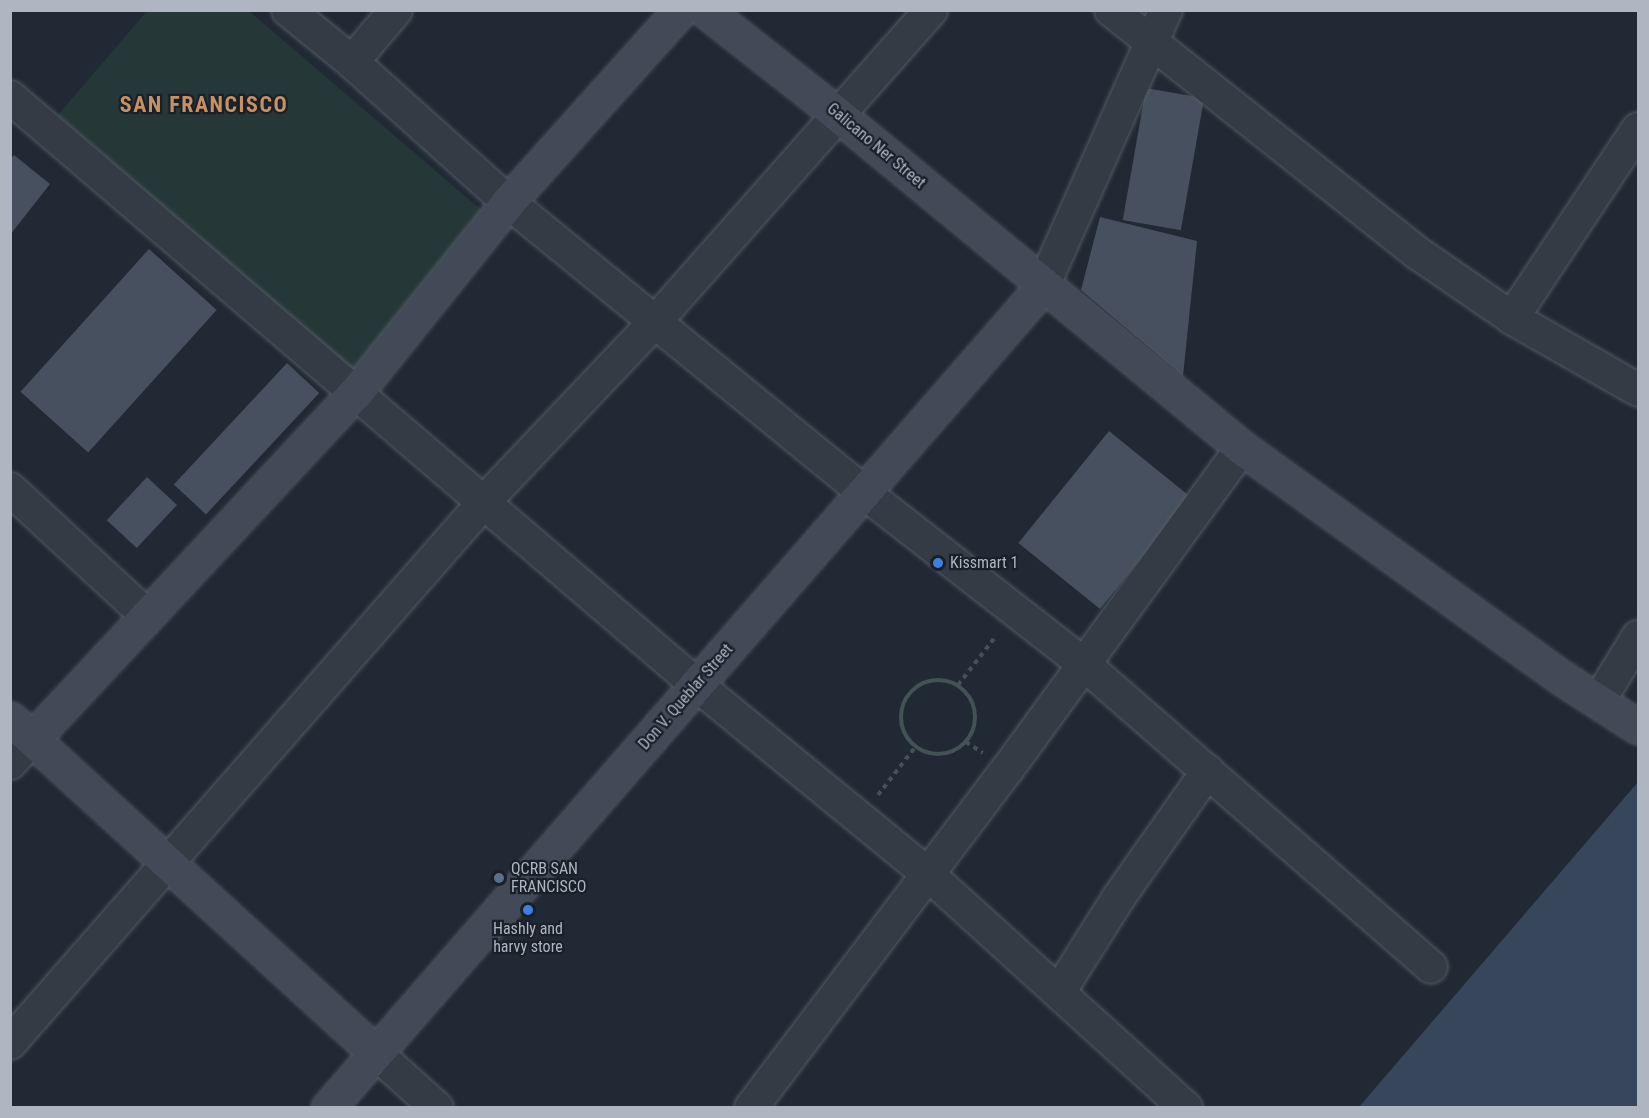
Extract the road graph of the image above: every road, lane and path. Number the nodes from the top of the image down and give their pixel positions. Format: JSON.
{"nodes":[{"id":1,"x":288,"y":10,"type":"edge"},
{"id":2,"x":396,"y":10,"type":"edge"},
{"id":3,"x":680,"y":10,"type":"edge"},
{"id":4,"x":705,"y":10,"type":"edge"},
{"id":5,"x":932,"y":10,"type":"edge"},
{"id":6,"x":1111,"y":10,"type":"edge"},
{"id":7,"x":1166,"y":10,"type":"edge"},
{"id":8,"x":1153,"y":45,"type":"junction"},
{"id":9,"x":352,"y":62,"type":"junction"},
{"id":10,"x":10,"y":97,"type":"edge"},
{"id":11,"x":837,"y":114,"type":"junction"},
{"id":12,"x":1638,"y":129,"type":"edge"},
{"id":13,"x":508,"y":202,"type":"junction"},
{"id":14,"x":1043,"y":286,"type":"junction"},
{"id":15,"x":1512,"y":318,"type":"junction"},
{"id":16,"x":656,"y":321,"type":"junction"},
{"id":17,"x":1638,"y":390,"type":"edge"},
{"id":18,"x":356,"y":392,"type":"junction"},
{"id":19,"x":1242,"y":448,"type":"junction"},
{"id":20,"x":10,"y":489,"type":"edge"},
{"id":21,"x":866,"y":494,"type":"junction"},
{"id":22,"x":484,"y":502,"type":"junction"},
{"id":23,"x":1015,"y":611,"type":"junction"},
{"id":24,"x":147,"y":616,"type":"junction"},
{"id":25,"x":1638,"y":637,"type":"edge"},
{"id":26,"x":1085,"y":665,"type":"junction"},
{"id":27,"x":697,"y":685,"type":"junction"},
{"id":28,"x":958,"y":685,"type":"junction"},
{"id":29,"x":1600,"y":699,"type":"junction"},
{"id":30,"x":1638,"y":727,"type":"edge"},
{"id":31,"x":22,"y":729,"type":"edge"},
{"id":32,"x":916,"y":746,"type":"junction"},
{"id":33,"x":10,"y":763,"type":"edge"},
{"id":34,"x":1208,"y":771,"type":"junction"},
{"id":35,"x":859,"y":820,"type":"junction"},
{"id":36,"x":168,"y":864,"type":"junction"},
{"id":37,"x":929,"y":875,"type":"junction"},
{"id":38,"x":1431,"y":967,"type":"dead end"},
{"id":39,"x":1059,"y":992,"type":"junction"},
{"id":40,"x":10,"y":1043,"type":"edge"},
{"id":41,"x":376,"y":1053,"type":"junction"},
{"id":42,"x":328,"y":1107,"type":"edge"},
{"id":43,"x":437,"y":1107,"type":"edge"},
{"id":44,"x":751,"y":1107,"type":"edge"},
{"id":45,"x":1186,"y":1107,"type":"edge"}],
"edges":[{"from":1,"to":9,"type":"street"},
{"from":2,"to":9,"type":"street"},
{"from":3,"to":13,"type":"street"},
{"from":4,"to":11,"type":"street","name":"Galicano Ner Street"},
{"from":5,"to":11,"type":"street"},
{"from":6,"to":8,"type":"street"},
{"from":7,"to":8,"type":"street"},
{"from":8,"to":14,"type":"street"},
{"from":8,"to":15,"type":"street"},
{"from":9,"to":13,"type":"street"},
{"from":10,"to":18,"type":"street"},
{"from":11,"to":14,"type":"street","name":"Galicano Ner Street"},
{"from":11,"to":16,"type":"street"},
{"from":12,"to":15,"type":"street"},
{"from":13,"to":16,"type":"street"},
{"from":13,"to":18,"type":"street"},
{"from":14,"to":19,"type":"street","name":"Galicano Ner Street"},
{"from":14,"to":21,"type":"street","name":"Don V. Queblar Street"},
{"from":15,"to":17,"type":"street"},
{"from":16,"to":21,"type":"street"},
{"from":16,"to":22,"type":"street"},
{"from":18,"to":22,"type":"street"},
{"from":18,"to":24,"type":"street"},
{"from":19,"to":26,"type":"street"},
{"from":19,"to":29,"type":"street","name":"Galicano Ner Street"},
{"from":20,"to":24,"type":"street"},
{"from":21,"to":23,"type":"street"},
{"from":21,"to":27,"type":"street","name":"Don V. Queblar Street"},
{"from":22,"to":27,"type":"street"},
{"from":22,"to":36,"type":"street"},
{"from":23,"to":26,"type":"street"},
{"from":23,"to":28,"type":"path"},
{"from":24,"to":31,"type":"street"},
{"from":25,"to":29,"type":"street"},
{"from":26,"to":34,"type":"street"},
{"from":26,"to":37,"type":"street"},
{"from":27,"to":35,"type":"street"},
{"from":27,"to":41,"type":"street","name":"Don V. Queblar Street"},
{"from":28,"to":32,"type":"path"},
{"from":28,"to":32,"type":"path"},
{"from":29,"to":30,"type":"street","name":"Galicano Ner Street"},
{"from":31,"to":33,"type":"street"},
{"from":31,"to":36,"type":"street"},
{"from":32,"to":35,"type":"path"},
{"from":34,"to":38,"type":"street"},
{"from":34,"to":39,"type":"street"},
{"from":35,"to":37,"type":"street"},
{"from":36,"to":40,"type":"street"},
{"from":36,"to":41,"type":"street"},
{"from":37,"to":39,"type":"street"},
{"from":37,"to":44,"type":"street"},
{"from":39,"to":45,"type":"street"},
{"from":41,"to":42,"type":"street","name":"Don V. Queblar Street"},
{"from":41,"to":43,"type":"street"}]}
